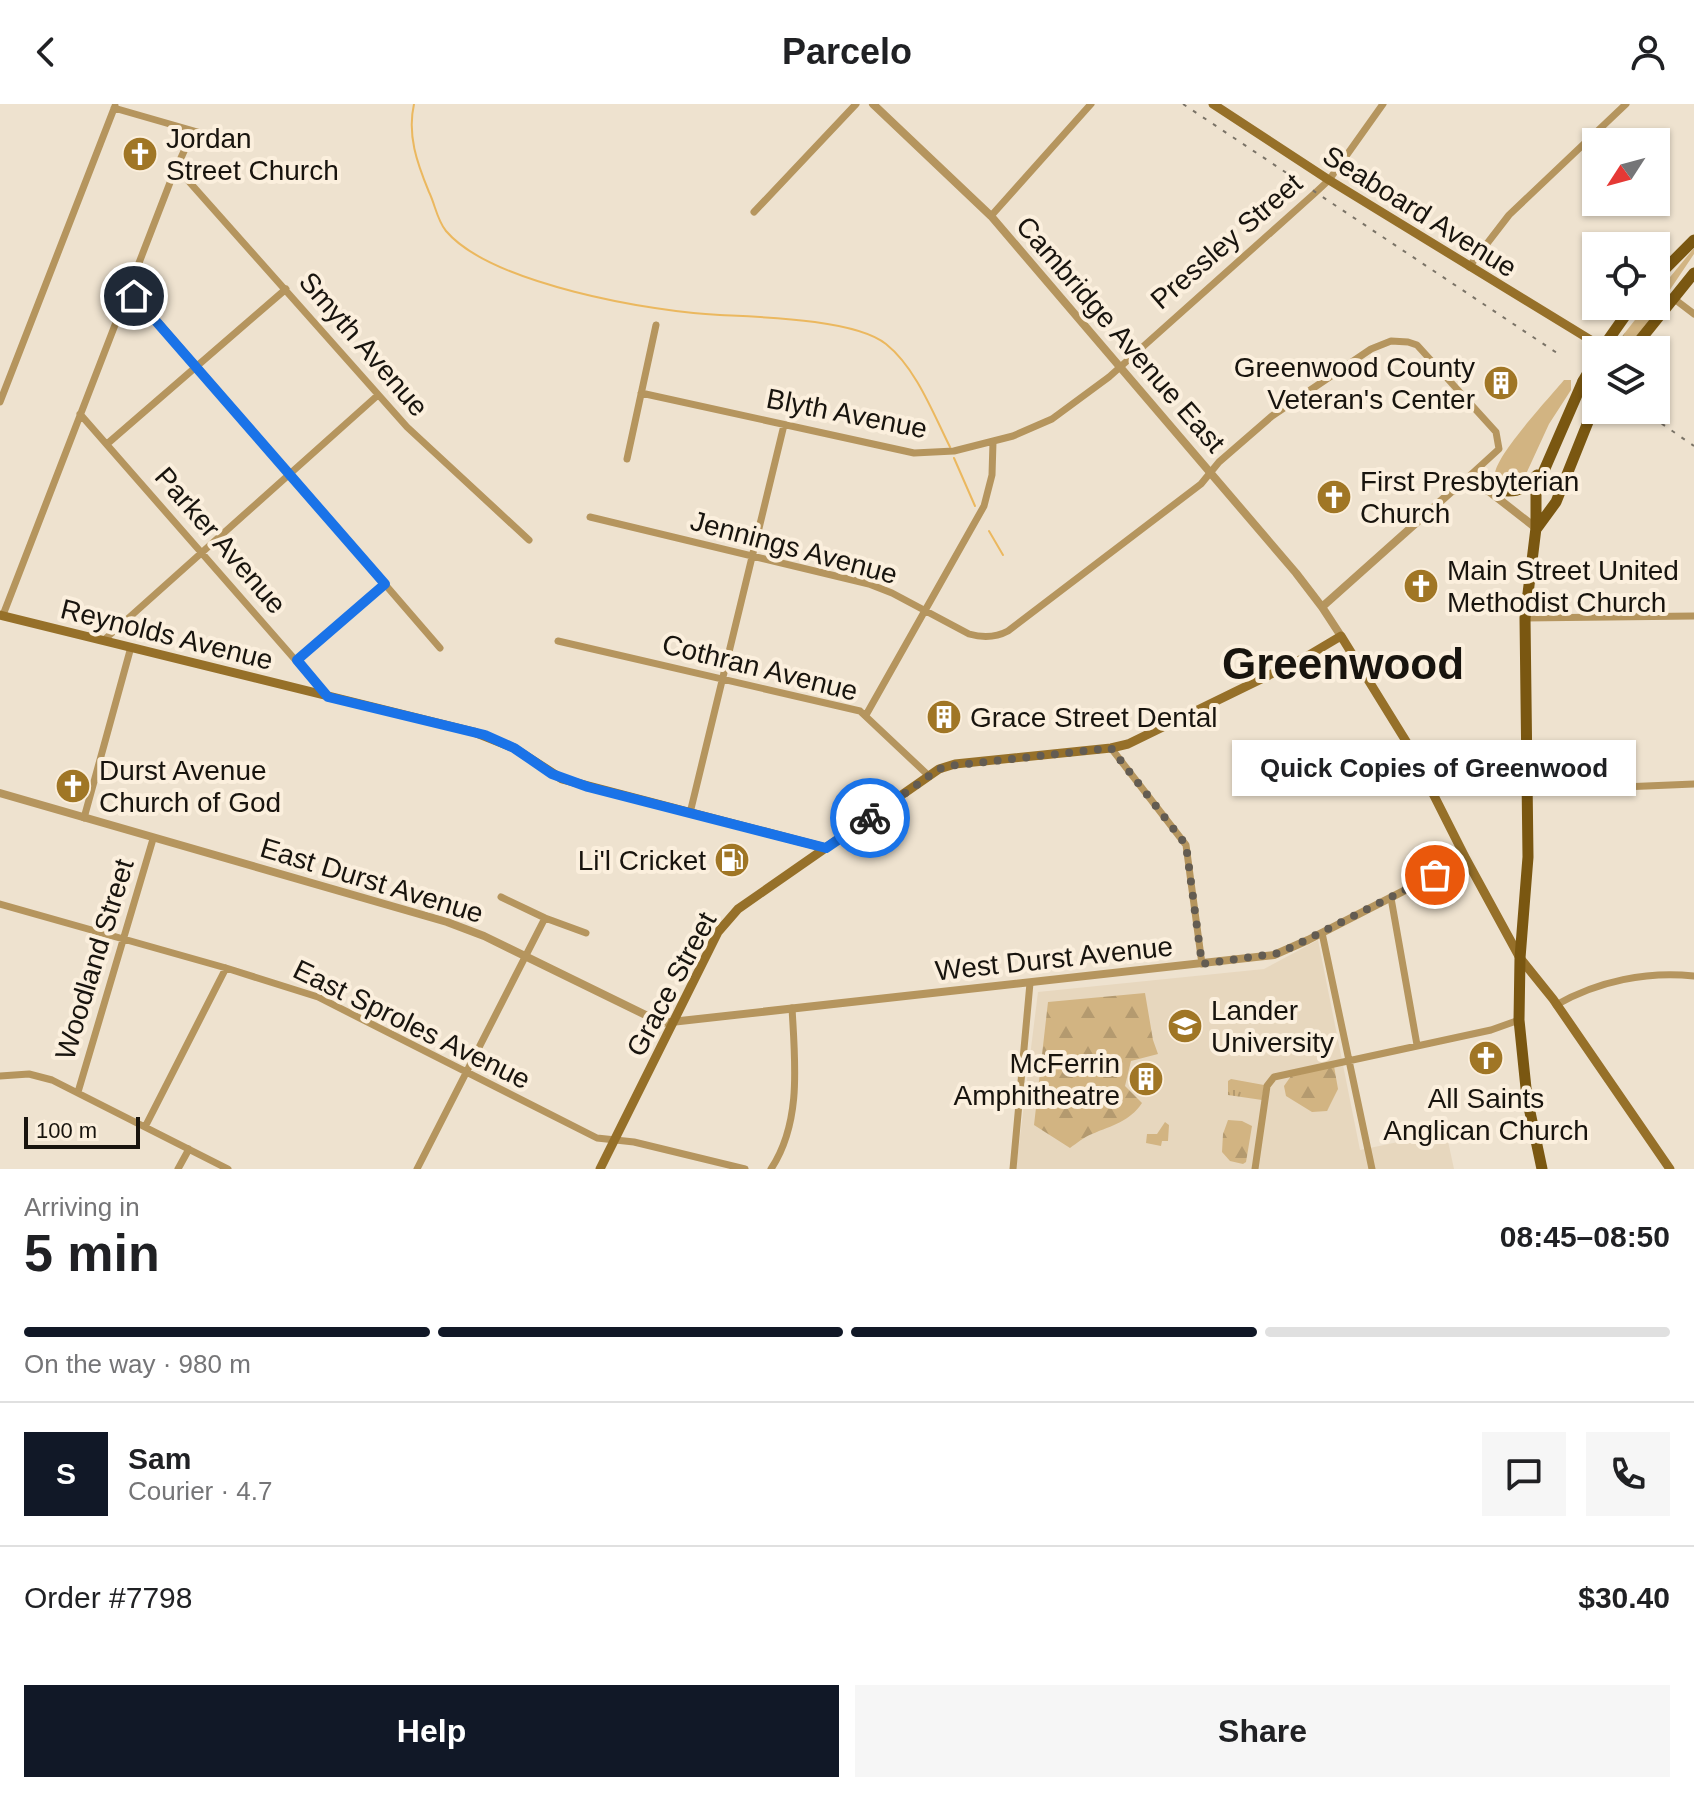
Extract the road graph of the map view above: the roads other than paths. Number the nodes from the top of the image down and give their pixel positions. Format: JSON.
{"nodes":[{"id":1,"x":856,"y":104,"type":"edge"},
{"id":2,"x":873,"y":104,"type":"edge"},
{"id":3,"x":1091,"y":104,"type":"edge"},
{"id":4,"x":1213,"y":104,"type":"edge"},
{"id":5,"x":1383,"y":104,"type":"edge"},
{"id":6,"x":1626,"y":104,"type":"edge"},
{"id":7,"x":115,"y":106,"type":"edge"},
{"id":8,"x":176,"y":167,"type":"junction"},
{"id":9,"x":1329,"y":180,"type":"junction"},
{"id":10,"x":754,"y":212,"type":"dead end"},
{"id":11,"x":991,"y":216,"type":"junction"},
{"id":12,"x":1694,"y":240,"type":"edge"},
{"id":13,"x":1670,"y":264,"type":"edge"},
{"id":14,"x":1469,"y":267,"type":"junction"},
{"id":15,"x":1694,"y":273,"type":"edge"},
{"id":16,"x":129,"y":288,"type":"junction"},
{"id":17,"x":286,"y":289,"type":"junction"},
{"id":18,"x":1673,"y":298,"type":"junction"},
{"id":19,"x":1694,"y":314,"type":"edge"},
{"id":20,"x":656,"y":325,"type":"dead end"},
{"id":21,"x":1643,"y":336,"type":"edge"},
{"id":22,"x":1582,"y":340,"type":"edge"},
{"id":23,"x":1120,"y":366,"type":"junction"},
{"id":24,"x":196,"y":367,"type":"junction"},
{"id":25,"x":1582,"y":383,"type":"edge"},
{"id":26,"x":641,"y":393,"type":"junction"},
{"id":27,"x":378,"y":395,"type":"junction"},
{"id":28,"x":0,"y":402,"type":"edge"},
{"id":29,"x":80,"y":414,"type":"junction"},
{"id":30,"x":1587,"y":424,"type":"edge"},
{"id":31,"x":784,"y":425,"type":"junction"},
{"id":32,"x":993,"y":442,"type":"junction"},
{"id":33,"x":107,"y":444,"type":"junction"},
{"id":34,"x":627,"y":459,"type":"dead end"},
{"id":35,"x":1548,"y":462,"type":"junction"},
{"id":36,"x":1211,"y":473,"type":"junction"},
{"id":37,"x":291,"y":474,"type":"junction"},
{"id":38,"x":1486,"y":489,"type":"junction"},
{"id":39,"x":1452,"y":491,"type":"junction"},
{"id":40,"x":590,"y":517,"type":"dead end"},
{"id":41,"x":1536,"y":528,"type":"junction"},
{"id":42,"x":529,"y":540,"type":"dead end"},
{"id":43,"x":202,"y":552,"type":"junction"},
{"id":44,"x":752,"y":556,"type":"junction"},
{"id":45,"x":385,"y":584,"type":"junction"},
{"id":46,"x":1322,"y":607,"type":"junction"},
{"id":47,"x":925,"y":611,"type":"junction"},
{"id":48,"x":1,"y":615,"type":"edge"},
{"id":49,"x":1694,"y":616,"type":"edge"},
{"id":50,"x":1525,"y":618,"type":"junction"},
{"id":51,"x":1341,"y":636,"type":"junction"},
{"id":52,"x":104,"y":640,"type":"junction"},
{"id":53,"x":558,"y":641,"type":"dead end"},
{"id":54,"x":131,"y":647,"type":"junction"},
{"id":55,"x":440,"y":648,"type":"dead end"},
{"id":56,"x":297,"y":660,"type":"junction"},
{"id":57,"x":723,"y":679,"type":"junction"},
{"id":58,"x":328,"y":697,"type":"junction"},
{"id":59,"x":866,"y":715,"type":"junction"},
{"id":60,"x":1111,"y":748,"type":"junction"},
{"id":61,"x":929,"y":776,"type":"junction"},
{"id":62,"x":1694,"y":784,"type":"edge"},
{"id":63,"x":1527,"y":791,"type":"junction"},
{"id":64,"x":0,"y":793,"type":"edge"},
{"id":65,"x":690,"y":813,"type":"junction"},
{"id":66,"x":84,"y":818,"type":"junction"},
{"id":67,"x":153,"y":839,"type":"junction"},
{"id":68,"x":826,"y":848,"type":"junction"},
{"id":69,"x":1466,"y":859,"type":"junction"},
{"id":70,"x":501,"y":897,"type":"dead end"},
{"id":71,"x":1391,"y":898,"type":"junction"},
{"id":72,"x":0,"y":904,"type":"edge"},
{"id":73,"x":545,"y":918,"type":"junction"},
{"id":74,"x":586,"y":933,"type":"dead end"},
{"id":75,"x":1322,"y":933,"type":"junction"},
{"id":76,"x":123,"y":938,"type":"junction"},
{"id":77,"x":527,"y":956,"type":"junction"},
{"id":78,"x":1520,"y":958,"type":"junction"},
{"id":79,"x":1202,"y":964,"type":"junction"},
{"id":80,"x":226,"y":968,"type":"junction"},
{"id":81,"x":1694,"y":976,"type":"edge"},
{"id":82,"x":1030,"y":983,"type":"junction"},
{"id":83,"x":1556,"y":1005,"type":"junction"},
{"id":84,"x":792,"y":1008,"type":"junction"},
{"id":85,"x":1519,"y":1020,"type":"junction"},
{"id":86,"x":674,"y":1022,"type":"junction"},
{"id":87,"x":1417,"y":1045,"type":"junction"},
{"id":88,"x":1350,"y":1059,"type":"junction"},
{"id":89,"x":466,"y":1073,"type":"junction"},
{"id":90,"x":0,"y":1076,"type":"edge"},
{"id":91,"x":78,"y":1092,"type":"junction"},
{"id":92,"x":145,"y":1127,"type":"junction"},
{"id":93,"x":615,"y":1139,"type":"junction"},
{"id":94,"x":189,"y":1149,"type":"junction"},
{"id":95,"x":178,"y":1169,"type":"edge"},
{"id":96,"x":228,"y":1169,"type":"edge"},
{"id":97,"x":417,"y":1169,"type":"edge"},
{"id":98,"x":600,"y":1169,"type":"edge"},
{"id":99,"x":745,"y":1169,"type":"edge"},
{"id":100,"x":771,"y":1169,"type":"edge"},
{"id":101,"x":1013,"y":1169,"type":"edge"},
{"id":102,"x":1255,"y":1169,"type":"edge"},
{"id":103,"x":1372,"y":1169,"type":"edge"},
{"id":104,"x":1542,"y":1169,"type":"edge"},
{"id":105,"x":1670,"y":1169,"type":"edge"}],
"edges":[{"from":1,"to":10,"type":"street"},
{"from":2,"to":11,"type":"street","name":"Cambridge Avenue East"},
{"from":3,"to":11,"type":"street"},
{"from":4,"to":9,"type":"main road","name":"Seaboard Avenue"},
{"from":5,"to":9,"type":"street","name":"Pressley Street"},
{"from":6,"to":14,"type":"street"},
{"from":7,"to":8,"type":"street"},
{"from":7,"to":28,"type":"street"},
{"from":8,"to":16,"type":"street"},
{"from":8,"to":17,"type":"street","name":"Smyth Avenue"},
{"from":9,"to":14,"type":"main road","name":"Seaboard Avenue"},
{"from":9,"to":23,"type":"street","name":"Pressley Street"},
{"from":11,"to":23,"type":"street","name":"Cambridge Avenue East"},
{"from":12,"to":13,"type":"main road"},
{"from":14,"to":22,"type":"main road","name":"Seaboard Avenue"},
{"from":15,"to":18,"type":"main road"},
{"from":16,"to":24,"type":"street"},
{"from":16,"to":29,"type":"street"},
{"from":17,"to":24,"type":"street"},
{"from":17,"to":27,"type":"street","name":"Smyth Avenue"},
{"from":18,"to":19,"type":"street"},
{"from":18,"to":21,"type":"main road"},
{"from":20,"to":26,"type":"street"},
{"from":23,"to":32,"type":"street","name":"Blyth Avenue"},
{"from":23,"to":36,"type":"street","name":"Cambridge Avenue East"},
{"from":24,"to":33,"type":"street"},
{"from":24,"to":37,"type":"street"},
{"from":25,"to":35,"type":"main road","bridge":true},
{"from":26,"to":31,"type":"street","name":"Blyth Avenue"},
{"from":26,"to":34,"type":"street"},
{"from":27,"to":37,"type":"street"},
{"from":27,"to":42,"type":"street","name":"Smyth Avenue"},
{"from":29,"to":33,"type":"street","name":"Parker Avenue"},
{"from":29,"to":48,"type":"street"},
{"from":30,"to":41,"type":"main road"},
{"from":31,"to":32,"type":"street","name":"Blyth Avenue"},
{"from":31,"to":44,"type":"street"},
{"from":32,"to":47,"type":"street"},
{"from":33,"to":43,"type":"street","name":"Parker Avenue"},
{"from":35,"to":38,"type":"main road"},
{"from":35,"to":41,"type":"main road"},
{"from":36,"to":39,"type":"street","name":"Jennings Avenue"},
{"from":36,"to":46,"type":"street","name":"Cambridge Avenue East"},
{"from":36,"to":47,"type":"street","name":"Jennings Avenue"},
{"from":37,"to":43,"type":"street"},
{"from":37,"to":45,"type":"street"},
{"from":38,"to":39,"type":"street"},
{"from":38,"to":41,"type":"street"},
{"from":39,"to":46,"type":"street"},
{"from":40,"to":44,"type":"street","name":"Jennings Avenue"},
{"from":41,"to":50,"type":"main road"},
{"from":43,"to":52,"type":"street"},
{"from":43,"to":56,"type":"street","name":"Parker Avenue"},
{"from":44,"to":47,"type":"street","name":"Jennings Avenue"},
{"from":44,"to":57,"type":"street"},
{"from":45,"to":55,"type":"street"},
{"from":45,"to":56,"type":"street"},
{"from":46,"to":51,"type":"street","name":"Cambridge Avenue East"},
{"from":47,"to":59,"type":"street"},
{"from":48,"to":52,"type":"main road","name":"Reynolds Avenue"},
{"from":49,"to":50,"type":"street"},
{"from":50,"to":63,"type":"main road"},
{"from":51,"to":60,"type":"main road","name":"Grace Street"},
{"from":51,"to":69,"type":"main road"},
{"from":52,"to":54,"type":"main road","name":"Reynolds Avenue"},
{"from":53,"to":57,"type":"street","name":"Cothran Avenue"},
{"from":54,"to":58,"type":"main road","name":"Reynolds Avenue"},
{"from":54,"to":66,"type":"street"},
{"from":56,"to":58,"type":"street","name":"Parker Avenue"},
{"from":57,"to":59,"type":"street","name":"Cothran Avenue"},
{"from":57,"to":65,"type":"street"},
{"from":58,"to":65,"type":"main road","name":"Reynolds Avenue"},
{"from":59,"to":61,"type":"street","name":"Cothran Avenue"},
{"from":60,"to":61,"type":"main road","name":"Grace Street"},
{"from":60,"to":79,"type":"street"},
{"from":61,"to":68,"type":"main road","name":"Grace Street"},
{"from":62,"to":63,"type":"street"},
{"from":63,"to":78,"type":"main road"},
{"from":64,"to":66,"type":"street","name":"East Durst Avenue"},
{"from":65,"to":68,"type":"main road","name":"Reynolds Avenue"},
{"from":66,"to":67,"type":"street","name":"East Durst Avenue"},
{"from":67,"to":76,"type":"street","name":"Woodland Street"},
{"from":67,"to":77,"type":"street","name":"East Durst Avenue"},
{"from":68,"to":86,"type":"main road","name":"Grace Street"},
{"from":69,"to":71,"type":"street","name":"West Durst Avenue"},
{"from":69,"to":78,"type":"main road"},
{"from":70,"to":73,"type":"street"},
{"from":71,"to":75,"type":"street","name":"West Durst Avenue"},
{"from":71,"to":87,"type":"street"},
{"from":72,"to":76,"type":"street","name":"East Sproles Avenue"},
{"from":73,"to":74,"type":"street"},
{"from":73,"to":77,"type":"street"},
{"from":75,"to":79,"type":"street","name":"West Durst Avenue"},
{"from":75,"to":88,"type":"street"},
{"from":76,"to":80,"type":"street","name":"East Sproles Avenue"},
{"from":76,"to":91,"type":"street","name":"Woodland Street"},
{"from":77,"to":86,"type":"street","name":"East Durst Avenue"},
{"from":77,"to":89,"type":"street"},
{"from":78,"to":83,"type":"main road"},
{"from":78,"to":85,"type":"main road"},
{"from":79,"to":82,"type":"street","name":"West Durst Avenue"},
{"from":80,"to":89,"type":"street","name":"East Sproles Avenue"},
{"from":80,"to":92,"type":"street"},
{"from":81,"to":83,"type":"street"},
{"from":82,"to":84,"type":"street","name":"West Durst Avenue"},
{"from":82,"to":101,"type":"street"},
{"from":83,"to":105,"type":"main road"},
{"from":84,"to":86,"type":"street","name":"West Durst Avenue"},
{"from":84,"to":100,"type":"street"},
{"from":85,"to":87,"type":"street"},
{"from":85,"to":104,"type":"main road"},
{"from":86,"to":93,"type":"main road","name":"Grace Street"},
{"from":87,"to":88,"type":"street"},
{"from":88,"to":102,"type":"street"},
{"from":88,"to":103,"type":"street"},
{"from":89,"to":93,"type":"street","name":"East Sproles Avenue"},
{"from":89,"to":97,"type":"street"},
{"from":90,"to":91,"type":"street"},
{"from":91,"to":92,"type":"street"},
{"from":92,"to":94,"type":"street"},
{"from":93,"to":98,"type":"main road","name":"Grace Street"},
{"from":93,"to":99,"type":"street","name":"East Sproles Avenue"},
{"from":94,"to":95,"type":"street"},
{"from":94,"to":96,"type":"street"}]}
